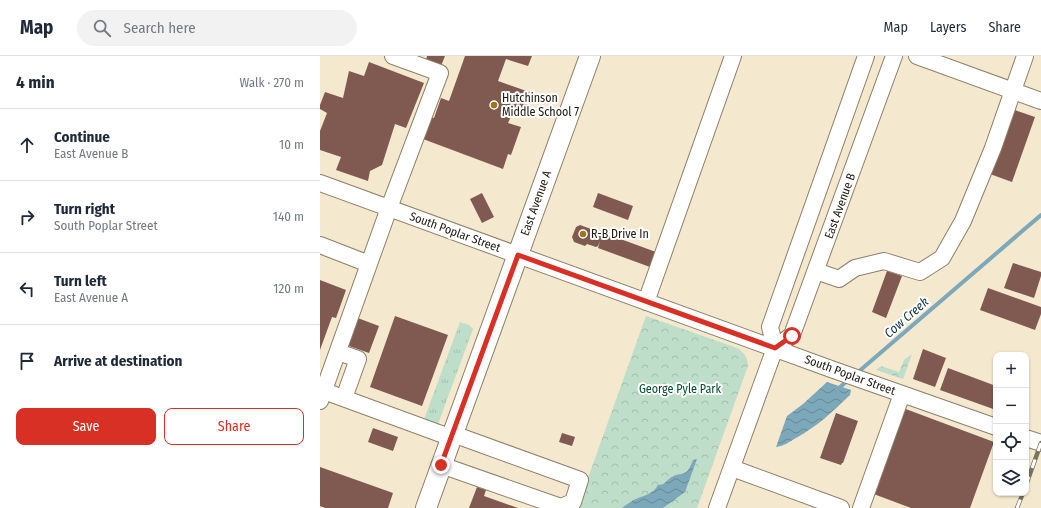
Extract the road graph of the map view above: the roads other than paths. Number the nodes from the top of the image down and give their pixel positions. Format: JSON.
{"nodes":[{"id":1,"x":393,"y":56,"type":"edge"},
{"id":2,"x":590,"y":56,"type":"edge"},
{"id":3,"x":733,"y":56,"type":"edge"},
{"id":4,"x":866,"y":56,"type":"edge"},
{"id":5,"x":894,"y":56,"type":"edge"},
{"id":6,"x":917,"y":56,"type":"edge"},
{"id":7,"x":1025,"y":56,"type":"edge"},
{"id":8,"x":1012,"y":91,"type":"junction"},
{"id":9,"x":1041,"y":101,"type":"edge"},
{"id":10,"x":320,"y":183,"type":"edge"},
{"id":11,"x":389,"y":208,"type":"junction"},
{"id":12,"x":320,"y":245,"type":"edge"},
{"id":13,"x":518,"y":255,"type":"junction"},
{"id":14,"x":369,"y":264,"type":"junction"},
{"id":15,"x":816,"y":271,"type":"junction"},
{"id":16,"x":646,"y":302,"type":"junction"},
{"id":17,"x":775,"y":348,"type":"junction"},
{"id":18,"x":338,"y":352,"type":"junction"},
{"id":19,"x":902,"y":394,"type":"junction"},
{"id":20,"x":322,"y":396,"type":"edge"},
{"id":21,"x":344,"y":398,"type":"junction"},
{"id":22,"x":993,"y":426,"type":"edge"},
{"id":23,"x":452,"y":436,"type":"junction"},
{"id":24,"x":1029,"y":439,"type":"edge"},
{"id":25,"x":1041,"y":443,"type":"edge"},
{"id":26,"x":441,"y":465,"type":"junction"},
{"id":27,"x":732,"y":468,"type":"junction"},
{"id":28,"x":426,"y":508,"type":"edge"},
{"id":29,"x":717,"y":508,"type":"edge"},
{"id":30,"x":841,"y":508,"type":"edge"},
{"id":31,"x":861,"y":508,"type":"edge"}],
"edges":[{"from":1,"to":11,"type":"street"},
{"from":2,"to":13,"type":"main road","name":"East Avenue A"},
{"from":3,"to":16,"type":"street"},
{"from":4,"to":17,"type":"street","name":"East Avenue B"},
{"from":5,"to":15,"type":"street","name":"East Avenue B"},
{"from":6,"to":8,"type":"street"},
{"from":7,"to":8,"type":"street"},
{"from":8,"to":9,"type":"street"},
{"from":8,"to":15,"type":"street"},
{"from":10,"to":11,"type":"street","name":"South Poplar Street"},
{"from":11,"to":13,"type":"street","name":"South Poplar Street"},
{"from":11,"to":14,"type":"street"},
{"from":12,"to":14,"type":"street"},
{"from":13,"to":16,"type":"street","name":"South Poplar Street"},
{"from":13,"to":23,"type":"main road","name":"East Avenue A"},
{"from":14,"to":18,"type":"street"},
{"from":15,"to":17,"type":"street","name":"East Avenue B"},
{"from":16,"to":17,"type":"street","name":"South Poplar Street"},
{"from":17,"to":19,"type":"street","name":"South Poplar Street"},
{"from":17,"to":27,"type":"street"},
{"from":18,"to":20,"type":"street"},
{"from":18,"to":21,"type":"street"},
{"from":19,"to":22,"type":"street","name":"South Poplar Street"},
{"from":19,"to":31,"type":"street"},
{"from":20,"to":21,"type":"street"},
{"from":21,"to":23,"type":"street"},
{"from":23,"to":26,"type":"main road","name":"East Avenue A"},
{"from":23,"to":26,"type":"street"},
{"from":24,"to":25,"type":"street"},
{"from":26,"to":28,"type":"main road","name":"East Avenue A"},
{"from":27,"to":29,"type":"street"},
{"from":27,"to":30,"type":"street"}]}
